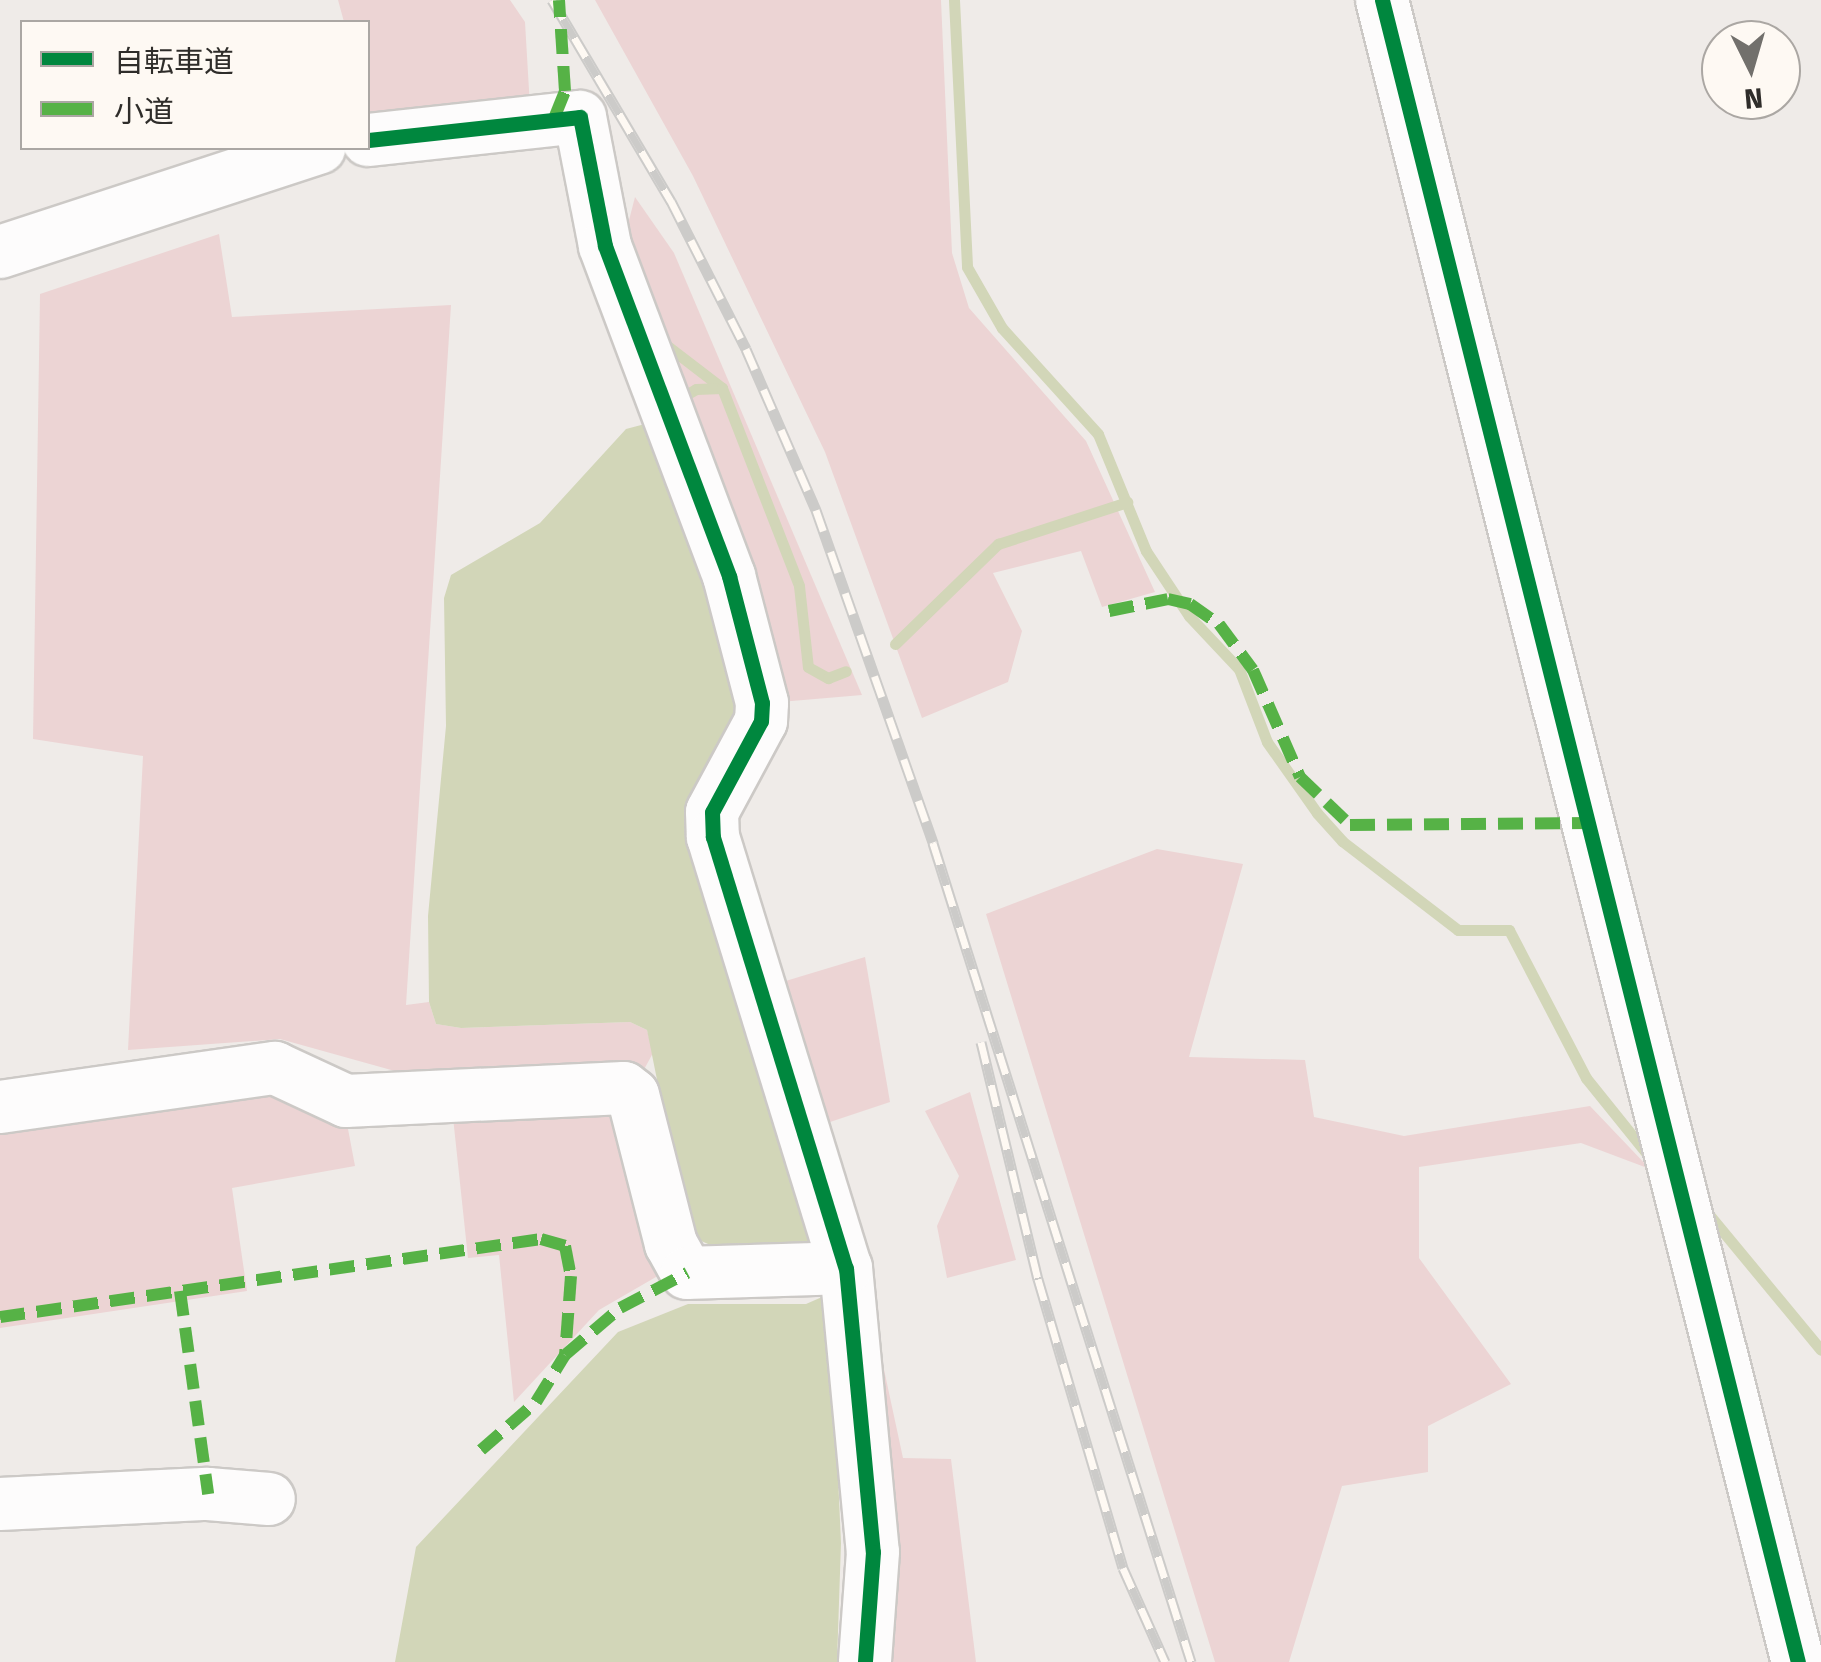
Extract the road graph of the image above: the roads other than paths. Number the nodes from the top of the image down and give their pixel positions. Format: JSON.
{"nodes":[{"id":1,"x":1382,"y":0,"type":"edge"},
{"id":2,"x":370,"y":140,"type":"edge"},
{"id":3,"x":300,"y":150,"type":"edge"},
{"id":4,"x":255,"y":155,"type":"edge"},
{"id":5,"x":0,"y":252,"type":"edge"},
{"id":6,"x":0,"y":1106,"type":"edge"},
{"id":7,"x":846,"y":1268,"type":"junction"},
{"id":8,"x":269,"y":1499,"type":"dead end"},
{"id":9,"x":0,"y":1504,"type":"edge"},
{"id":10,"x":865,"y":1662,"type":"edge"},
{"id":11,"x":1798,"y":1662,"type":"edge"}],
"edges":[{"from":1,"to":11,"type":"street"},
{"from":2,"to":7,"type":"street"},
{"from":3,"to":4,"type":"street"},
{"from":4,"to":5,"type":"street"},
{"from":6,"to":7,"type":"street"},
{"from":7,"to":10,"type":"street"},
{"from":8,"to":9,"type":"street"}]}
